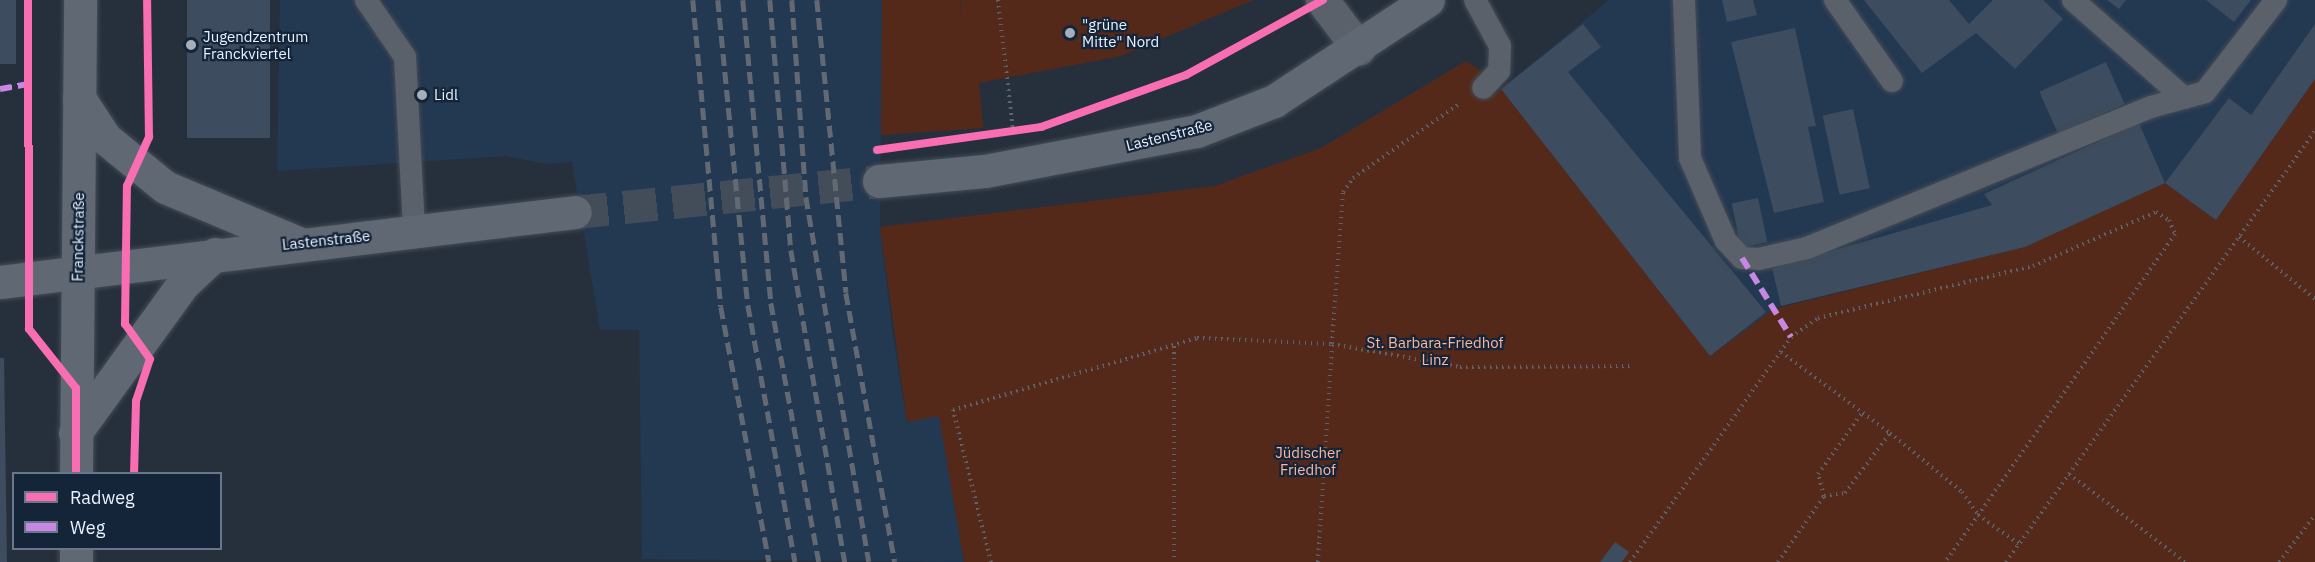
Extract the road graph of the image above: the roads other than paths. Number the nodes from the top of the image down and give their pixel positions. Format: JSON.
{"nodes":[{"id":1,"x":80,"y":0,"type":"edge"},
{"id":2,"x":366,"y":0,"type":"edge"},
{"id":3,"x":1322,"y":0,"type":"edge"},
{"id":4,"x":1428,"y":0,"type":"edge"},
{"id":5,"x":1475,"y":0,"type":"edge"},
{"id":6,"x":1684,"y":0,"type":"edge"},
{"id":7,"x":1835,"y":0,"type":"edge"},
{"id":8,"x":2073,"y":0,"type":"edge"},
{"id":9,"x":2276,"y":0,"type":"edge"},
{"id":10,"x":1359,"y":49,"type":"junction"},
{"id":11,"x":1892,"y":81,"type":"dead end"},
{"id":12,"x":1483,"y":88,"type":"road end"},
{"id":13,"x":79,"y":98,"type":"junction"},
{"id":14,"x":2184,"y":98,"type":"junction"},
{"id":15,"x":879,"y":181,"type":"tunnel mouth"},
{"id":16,"x":574,"y":212,"type":"tunnel mouth"},
{"id":17,"x":414,"y":230,"type":"junction"},
{"id":18,"x":298,"y":243,"type":"junction"},
{"id":19,"x":215,"y":254,"type":"junction"},
{"id":20,"x":78,"y":270,"type":"junction"},
{"id":21,"x":0,"y":282,"type":"edge"},
{"id":22,"x":75,"y":433,"type":"junction"},
{"id":23,"x":76,"y":472,"type":"edge"}],
"edges":[{"from":1,"to":13,"type":"main road","name":"Franckstraße"},
{"from":2,"to":17,"type":"lane"},
{"from":3,"to":10,"type":"street"},
{"from":4,"to":10,"type":"main road","name":"Lastenstraße"},
{"from":5,"to":12,"type":"lane"},
{"from":6,"to":14,"type":"lane"},
{"from":7,"to":11,"type":"lane"},
{"from":8,"to":14,"type":"lane"},
{"from":9,"to":14,"type":"lane"},
{"from":10,"to":15,"type":"main road","name":"Lastenstraße"},
{"from":13,"to":18,"type":"main road"},
{"from":13,"to":20,"type":"main road","name":"Franckstraße"},
{"from":16,"to":17,"type":"main road","name":"Lastenstraße"},
{"from":17,"to":18,"type":"main road","name":"Lastenstraße"},
{"from":18,"to":19,"type":"main road","name":"Lastenstraße"},
{"from":19,"to":20,"type":"main road","name":"Lastenstraße"},
{"from":19,"to":22,"type":"main road"},
{"from":20,"to":21,"type":"main road","name":"Lastenstraße"},
{"from":20,"to":22,"type":"main road","name":"Franckstraße"},
{"from":22,"to":23,"type":"main road","name":"Franckstraße"}]}
